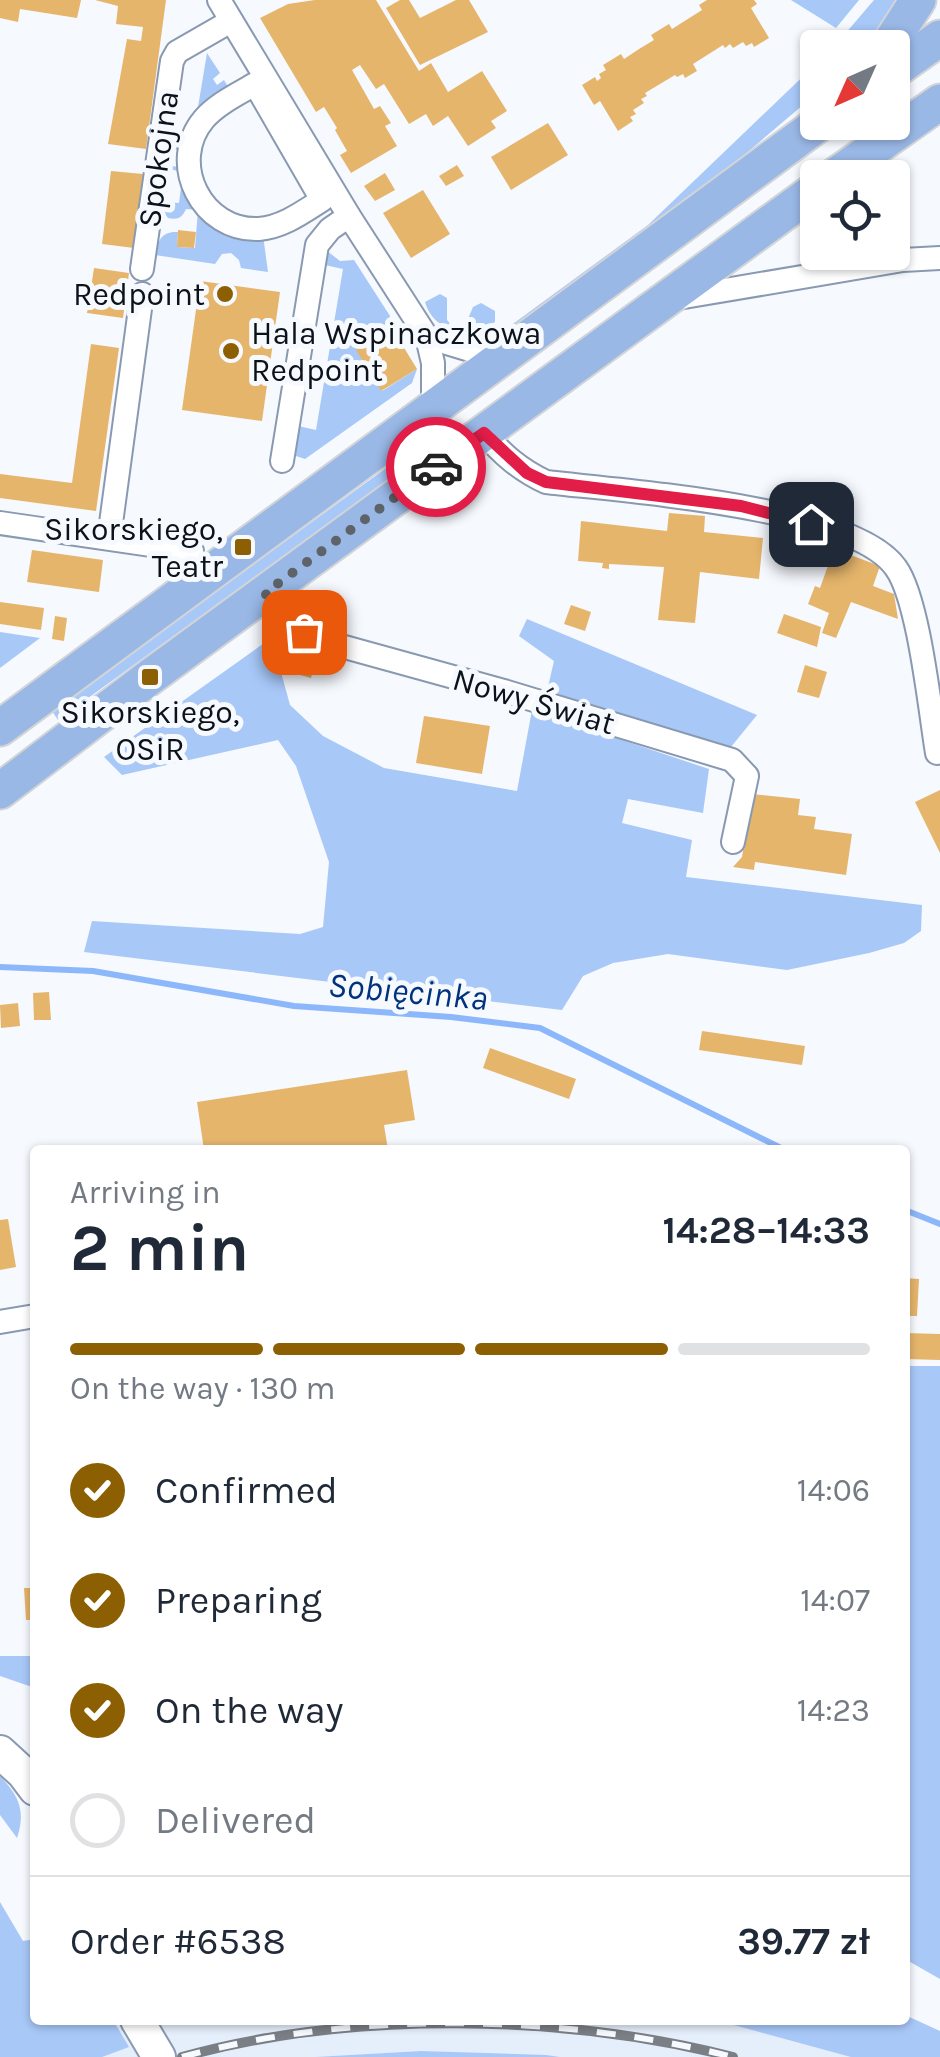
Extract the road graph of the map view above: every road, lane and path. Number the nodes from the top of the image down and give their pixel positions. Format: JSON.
{"nodes":[{"id":1,"x":219,"y":0,"type":"edge"},
{"id":2,"x":918,"y":0,"type":"edge"},
{"id":3,"x":231,"y":21,"type":"junction"},
{"id":4,"x":899,"y":30,"type":"edge"},
{"id":5,"x":940,"y":38,"type":"edge"},
{"id":6,"x":910,"y":59,"type":"edge"},
{"id":7,"x":940,"y":102,"type":"edge"},
{"id":8,"x":914,"y":120,"type":"edge"},
{"id":9,"x":800,"y":138,"type":"edge"},
{"id":10,"x":856,"y":160,"type":"edge"},
{"id":11,"x":322,"y":200,"type":"joint"},
{"id":12,"x":800,"y":201,"type":"edge"},
{"id":13,"x":348,"y":216,"type":"junction"},
{"id":14,"x":940,"y":258,"type":"edge"},
{"id":15,"x":142,"y":269,"type":"dead end"},
{"id":16,"x":142,"y":294,"type":"dead end"},
{"id":17,"x":664,"y":301,"type":"junction"},
{"id":18,"x":427,"y":337,"type":"junction"},
{"id":19,"x":503,"y":360,"type":"junction"},
{"id":20,"x":434,"y":410,"type":"junction"},
{"id":21,"x":484,"y":433,"type":"junction"},
{"id":22,"x":282,"y":460,"type":"dead end"},
{"id":23,"x":0,"y":523,"type":"edge"},
{"id":24,"x":109,"y":538,"type":"junction"},
{"id":25,"x":192,"y":551,"type":"dead end"},
{"id":26,"x":265,"y":593,"type":"junction"},
{"id":27,"x":0,"y":728,"type":"edge"},
{"id":28,"x":937,"y":754,"type":"dead end"},
{"id":29,"x":0,"y":791,"type":"edge"},
{"id":30,"x":733,"y":842,"type":"dead end"},
{"id":31,"x":30,"y":1317,"type":"edge"},
{"id":32,"x":0,"y":1322,"type":"edge"},
{"id":33,"x":0,"y":1725,"type":"edge"},
{"id":34,"x":30,"y":1749,"type":"edge"},
{"id":35,"x":0,"y":1752,"type":"edge"},
{"id":36,"x":30,"y":1783,"type":"edge"}],
"edges":[{"from":1,"to":3,"type":"street"},
{"from":2,"to":4,"type":"main road"},
{"from":3,"to":13,"type":"street"},
{"from":3,"to":15,"type":"street","name":"Spokojna"},
{"from":5,"to":6,"type":"main road"},
{"from":7,"to":8,"type":"main road"},
{"from":8,"to":10,"type":"main road"},
{"from":9,"to":19,"type":"main road"},
{"from":11,"to":11,"type":"street"},
{"from":12,"to":17,"type":"main road"},
{"from":13,"to":18,"type":"street"},
{"from":13,"to":22,"type":"street"},
{"from":14,"to":17,"type":"street"},
{"from":16,"to":24,"type":"street"},
{"from":17,"to":21,"type":"main road"},
{"from":18,"to":19,"type":"street"},
{"from":18,"to":20,"type":"street"},
{"from":19,"to":20,"type":"main road"},
{"from":20,"to":27,"type":"main road"},
{"from":21,"to":26,"type":"main road"},
{"from":21,"to":28,"type":"street"},
{"from":23,"to":24,"type":"street"},
{"from":24,"to":25,"type":"street"},
{"from":26,"to":29,"type":"main road"},
{"from":26,"to":30,"type":"street","name":"Nowy Świat"},
{"from":31,"to":32,"type":"street"},
{"from":33,"to":34,"type":"street"},
{"from":35,"to":36,"type":"street"}]}
